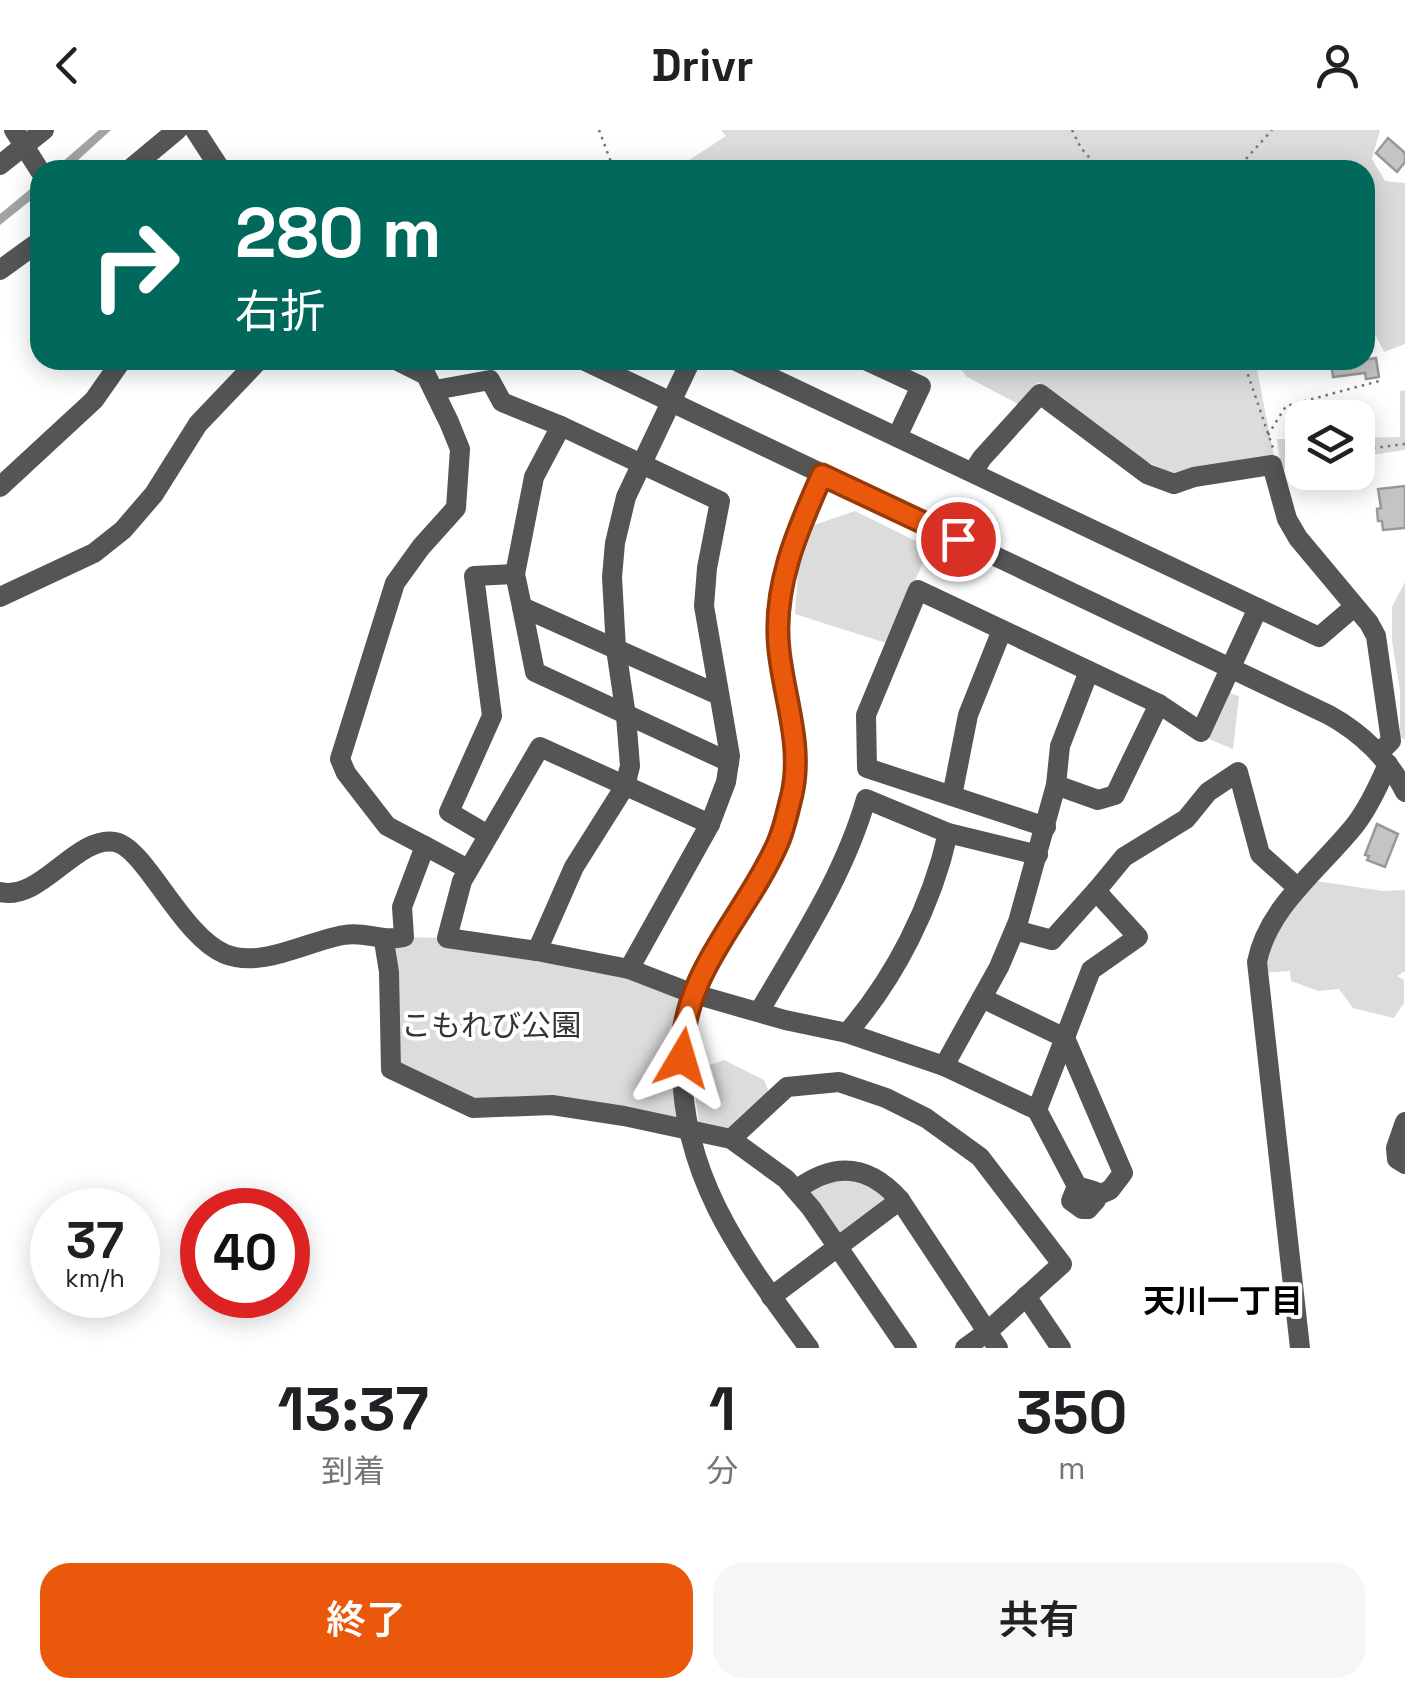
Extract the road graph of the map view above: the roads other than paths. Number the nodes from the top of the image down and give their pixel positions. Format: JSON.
{"nodes":[{"id":1,"x":44,"y":130,"type":"edge"},
{"id":2,"x":177,"y":130,"type":"edge"},
{"id":3,"x":195,"y":130,"type":"edge"},
{"id":4,"x":21,"y":144,"type":"edge"},
{"id":5,"x":141,"y":160,"type":"edge"},
{"id":6,"x":214,"y":160,"type":"edge"},
{"id":7,"x":0,"y":165,"type":"edge"},
{"id":8,"x":30,"y":248,"type":"edge"},
{"id":9,"x":0,"y":270,"type":"edge"},
{"id":10,"x":115,"y":370,"type":"edge"},
{"id":11,"x":249,"y":370,"type":"edge"},
{"id":12,"x":416,"y":370,"type":"edge"},
{"id":13,"x":604,"y":370,"type":"edge"},
{"id":14,"x":686,"y":370,"type":"edge"},
{"id":15,"x":755,"y":370,"type":"edge"},
{"id":16,"x":887,"y":370,"type":"edge"},
{"id":17,"x":435,"y":390,"type":"junction"},
{"id":18,"x":672,"y":402,"type":"junction"},
{"id":19,"x":561,"y":426,"type":"junction"},
{"id":20,"x":898,"y":437,"type":"junction"},
{"id":21,"x":642,"y":462,"type":"junction"},
{"id":22,"x":973,"y":472,"type":"junction"},
{"id":23,"x":822,"y":475,"type":"junction"},
{"id":24,"x":0,"y":488,"type":"edge"},
{"id":25,"x":515,"y":574,"type":"junction"},
{"id":26,"x":0,"y":597,"type":"edge"},
{"id":27,"x":522,"y":607,"type":"junction"},
{"id":28,"x":1258,"y":608,"type":"junction"},
{"id":29,"x":1354,"y":608,"type":"junction"},
{"id":30,"x":1002,"y":630,"type":"junction"},
{"id":31,"x":616,"y":649,"type":"junction"},
{"id":32,"x":1231,"y":668,"type":"junction"},
{"id":33,"x":1089,"y":671,"type":"junction"},
{"id":34,"x":719,"y":695,"type":"junction"},
{"id":35,"x":1158,"y":704,"type":"junction"},
{"id":36,"x":626,"y":716,"type":"junction"},
{"id":37,"x":1383,"y":759,"type":"junction"},
{"id":38,"x":729,"y":762,"type":"junction"},
{"id":39,"x":1056,"y":785,"type":"junction"},
{"id":40,"x":626,"y":786,"type":"junction"},
{"id":41,"x":1405,"y":792,"type":"edge"},
{"id":42,"x":952,"y":796,"type":"junction"},
{"id":43,"x":710,"y":824,"type":"junction"},
{"id":44,"x":1046,"y":827,"type":"junction"},
{"id":45,"x":948,"y":833,"type":"junction"},
{"id":46,"x":488,"y":835,"type":"junction"},
{"id":47,"x":424,"y":846,"type":"junction"},
{"id":48,"x":1038,"y":856,"type":"junction"},
{"id":49,"x":468,"y":870,"type":"junction"},
{"id":50,"x":1298,"y":888,"type":"junction"},
{"id":51,"x":1096,"y":891,"type":"junction"},
{"id":52,"x":0,"y":892,"type":"edge"},
{"id":53,"x":1015,"y":930,"type":"junction"},
{"id":54,"x":384,"y":941,"type":"junction"},
{"id":55,"x":537,"y":950,"type":"junction"},
{"id":56,"x":629,"y":969,"type":"junction"},
{"id":57,"x":691,"y":993,"type":"junction"},
{"id":58,"x":982,"y":998,"type":"junction"},
{"id":59,"x":759,"y":1012,"type":"junction"},
{"id":60,"x":847,"y":1033,"type":"junction"},
{"id":61,"x":1065,"y":1038,"type":"junction"},
{"id":62,"x":944,"y":1066,"type":"junction"},
{"id":63,"x":1037,"y":1110,"type":"junction"},
{"id":64,"x":1405,"y":1122,"type":"edge"},
{"id":65,"x":690,"y":1132,"type":"junction"},
{"id":66,"x":731,"y":1139,"type":"junction"},
{"id":67,"x":1405,"y":1164,"type":"edge"},
{"id":68,"x":796,"y":1190,"type":"junction"},
{"id":69,"x":900,"y":1200,"type":"junction"},
{"id":70,"x":839,"y":1246,"type":"junction"},
{"id":71,"x":771,"y":1296,"type":"junction"},
{"id":72,"x":1026,"y":1296,"type":"junction"},
{"id":73,"x":992,"y":1340,"type":"edge"},
{"id":74,"x":809,"y":1348,"type":"edge"},
{"id":75,"x":907,"y":1348,"type":"edge"},
{"id":76,"x":965,"y":1348,"type":"edge"},
{"id":77,"x":1061,"y":1348,"type":"edge"},
{"id":78,"x":1300,"y":1348,"type":"edge"}],
"edges":[{"from":1,"to":4,"type":"street"},
{"from":2,"to":5,"type":"street"},
{"from":3,"to":6,"type":"street"},
{"from":4,"to":7,"type":"street"},
{"from":8,"to":9,"type":"street"},
{"from":10,"to":24,"type":"street"},
{"from":11,"to":26,"type":"street"},
{"from":12,"to":17,"type":"street"},
{"from":13,"to":18,"type":"street"},
{"from":14,"to":18,"type":"street"},
{"from":15,"to":20,"type":"street"},
{"from":16,"to":20,"type":"street"},
{"from":17,"to":19,"type":"street"},
{"from":17,"to":47,"type":"street"},
{"from":18,"to":21,"type":"street"},
{"from":18,"to":23,"type":"street"},
{"from":19,"to":21,"type":"street"},
{"from":19,"to":25,"type":"street"},
{"from":20,"to":22,"type":"street"},
{"from":21,"to":31,"type":"street"},
{"from":21,"to":34,"type":"street"},
{"from":22,"to":28,"type":"street"},
{"from":22,"to":29,"type":"street"},
{"from":23,"to":32,"type":"street"},
{"from":23,"to":57,"type":"street"},
{"from":25,"to":27,"type":"street"},
{"from":25,"to":46,"type":"street"},
{"from":27,"to":31,"type":"street"},
{"from":27,"to":36,"type":"street"},
{"from":28,"to":29,"type":"street"},
{"from":28,"to":32,"type":"street"},
{"from":29,"to":37,"type":"street"},
{"from":30,"to":33,"type":"street"},
{"from":30,"to":42,"type":"street"},
{"from":30,"to":42,"type":"street"},
{"from":31,"to":34,"type":"street"},
{"from":31,"to":36,"type":"street"},
{"from":32,"to":35,"type":"street"},
{"from":32,"to":37,"type":"street"},
{"from":33,"to":35,"type":"street"},
{"from":33,"to":39,"type":"street"},
{"from":34,"to":38,"type":"street"},
{"from":35,"to":39,"type":"street"},
{"from":36,"to":38,"type":"street"},
{"from":36,"to":40,"type":"street"},
{"from":37,"to":41,"type":"street"},
{"from":37,"to":50,"type":"street"},
{"from":38,"to":43,"type":"street"},
{"from":39,"to":44,"type":"street"},
{"from":40,"to":43,"type":"street"},
{"from":40,"to":46,"type":"street"},
{"from":40,"to":55,"type":"street"},
{"from":42,"to":44,"type":"street"},
{"from":43,"to":56,"type":"street"},
{"from":44,"to":48,"type":"street"},
{"from":45,"to":48,"type":"street"},
{"from":45,"to":59,"type":"street"},
{"from":45,"to":60,"type":"street"},
{"from":46,"to":49,"type":"street"},
{"from":47,"to":49,"type":"street"},
{"from":47,"to":54,"type":"street"},
{"from":48,"to":53,"type":"street"},
{"from":49,"to":55,"type":"street"},
{"from":50,"to":51,"type":"street"},
{"from":50,"to":78,"type":"street"},
{"from":51,"to":53,"type":"street"},
{"from":51,"to":61,"type":"street"},
{"from":52,"to":54,"type":"street"},
{"from":53,"to":58,"type":"street"},
{"from":54,"to":65,"type":"street"},
{"from":55,"to":56,"type":"street"},
{"from":56,"to":57,"type":"street"},
{"from":57,"to":59,"type":"street"},
{"from":57,"to":65,"type":"street"},
{"from":58,"to":61,"type":"street"},
{"from":58,"to":62,"type":"street"},
{"from":59,"to":60,"type":"street"},
{"from":60,"to":62,"type":"street"},
{"from":61,"to":63,"type":"street"},
{"from":61,"to":63,"type":"street"},
{"from":62,"to":63,"type":"street"},
{"from":64,"to":67,"type":"street"},
{"from":65,"to":66,"type":"street"},
{"from":65,"to":71,"type":"street"},
{"from":66,"to":68,"type":"street"},
{"from":66,"to":72,"type":"street"},
{"from":68,"to":69,"type":"street"},
{"from":68,"to":70,"type":"street"},
{"from":69,"to":70,"type":"street"},
{"from":69,"to":73,"type":"street"},
{"from":70,"to":71,"type":"street"},
{"from":70,"to":75,"type":"street"},
{"from":71,"to":74,"type":"street"},
{"from":72,"to":73,"type":"street"},
{"from":72,"to":77,"type":"street"},
{"from":73,"to":76,"type":"street"}]}
